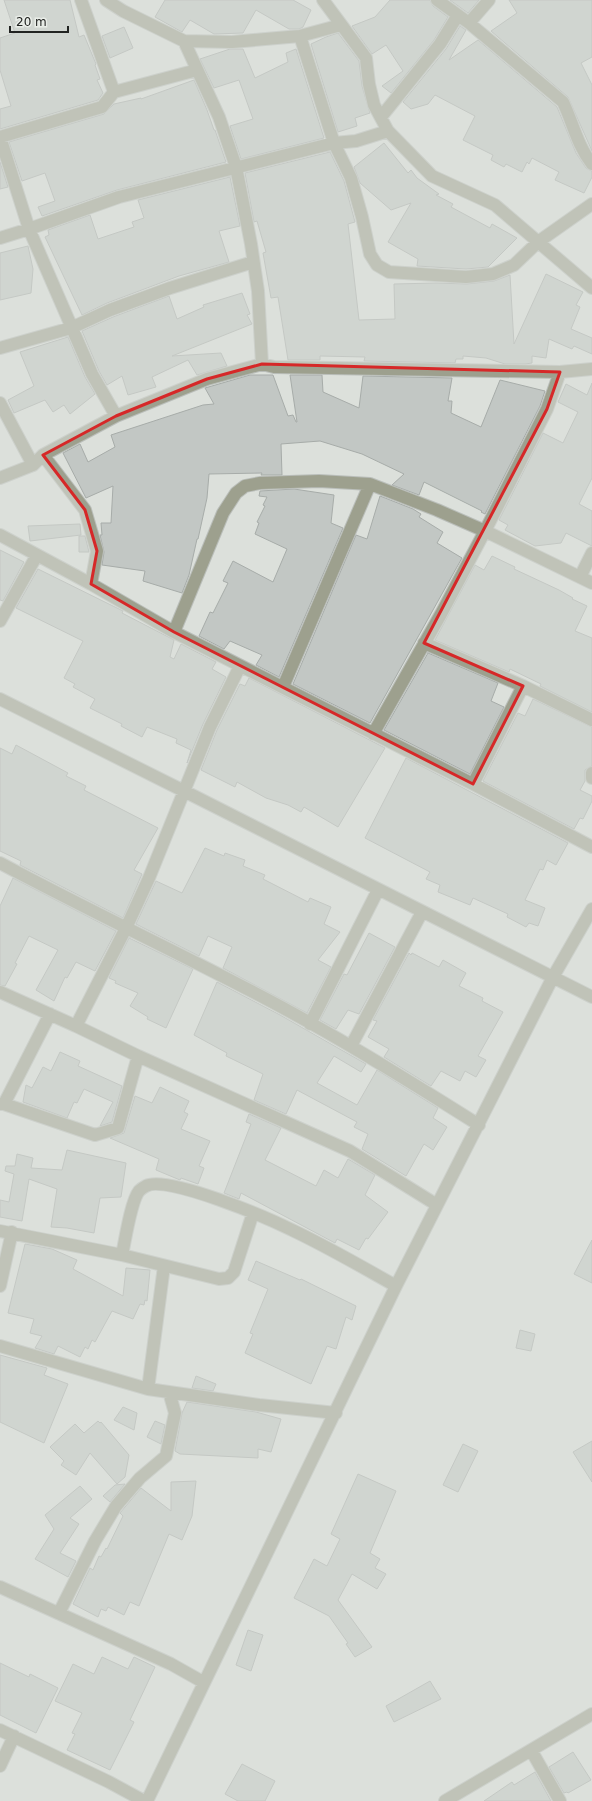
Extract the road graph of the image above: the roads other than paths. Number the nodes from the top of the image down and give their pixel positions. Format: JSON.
{"nodes":[{"id":1,"x":81,"y":0,"type":"edge"},
{"id":2,"x":106,"y":0,"type":"edge"},
{"id":3,"x":323,"y":0,"type":"edge"},
{"id":4,"x":437,"y":0,"type":"edge"},
{"id":5,"x":490,"y":0,"type":"edge"},
{"id":6,"x":458,"y":14,"type":"junction"},
{"id":7,"x":469,"y":23,"type":"junction"},
{"id":8,"x":341,"y":24,"type":"junction"},
{"id":9,"x":300,"y":36,"type":"junction"},
{"id":10,"x":184,"y":41,"type":"junction"},
{"id":11,"x":196,"y":70,"type":"junction"},
{"id":12,"x":114,"y":92,"type":"junction"},
{"id":13,"x":381,"y":118,"type":"junction"},
{"id":14,"x":388,"y":131,"type":"junction"},
{"id":15,"x":0,"y":137,"type":"edge"},
{"id":16,"x":334,"y":143,"type":"junction"},
{"id":17,"x":592,"y":164,"type":"edge"},
{"id":18,"x":236,"y":167,"type":"junction"},
{"id":19,"x":592,"y":204,"type":"edge"},
{"id":20,"x":29,"y":229,"type":"junction"},
{"id":21,"x":0,"y":238,"type":"edge"},
{"id":22,"x":538,"y":242,"type":"junction"},
{"id":23,"x":253,"y":262,"type":"junction"},
{"id":24,"x":592,"y":288,"type":"edge"},
{"id":25,"x":71,"y":328,"type":"junction"},
{"id":26,"x":0,"y":348,"type":"edge"},
{"id":27,"x":262,"y":364,"type":"junction"},
{"id":28,"x":592,"y":369,"type":"edge"},
{"id":29,"x":560,"y":372,"type":"junction"},
{"id":30,"x":0,"y":403,"type":"edge"},
{"id":31,"x":116,"y":416,"type":"junction"},
{"id":32,"x":43,"y":455,"type":"junction"},
{"id":33,"x":33,"y":465,"type":"junction"},
{"id":34,"x":0,"y":478,"type":"edge"},
{"id":35,"x":370,"y":484,"type":"junction"},
{"id":36,"x":485,"y":531,"type":"junction"},
{"id":37,"x":0,"y":535,"type":"edge"},
{"id":38,"x":592,"y":553,"type":"edge"},
{"id":39,"x":37,"y":555,"type":"junction"},
{"id":40,"x":580,"y":577,"type":"junction"},
{"id":41,"x":592,"y":583,"type":"edge"},
{"id":42,"x":91,"y":584,"type":"junction"},
{"id":43,"x":0,"y":621,"type":"edge"},
{"id":44,"x":174,"y":632,"type":"junction"},
{"id":45,"x":424,"y":643,"type":"junction"},
{"id":46,"x":240,"y":666,"type":"junction"},
{"id":47,"x":523,"y":686,"type":"junction"},
{"id":48,"x":283,"y":687,"type":"junction"},
{"id":49,"x":0,"y":699,"type":"edge"},
{"id":50,"x":592,"y":720,"type":"edge"},
{"id":51,"x":374,"y":734,"type":"junction"},
{"id":52,"x":592,"y":773,"type":"edge"},
{"id":53,"x":592,"y":778,"type":"edge"},
{"id":54,"x":473,"y":784,"type":"junction"},
{"id":55,"x":184,"y":790,"type":"junction"},
{"id":56,"x":592,"y":847,"type":"edge"},
{"id":57,"x":0,"y":863,"type":"edge"},
{"id":58,"x":378,"y":890,"type":"junction"},
{"id":59,"x":592,"y":909,"type":"edge"},
{"id":60,"x":422,"y":912,"type":"junction"},
{"id":61,"x":126,"y":928,"type":"junction"},
{"id":62,"x":553,"y":977,"type":"junction"},
{"id":63,"x":0,"y":992,"type":"edge"},
{"id":64,"x":592,"y":997,"type":"edge"},
{"id":65,"x":50,"y":1014,"type":"junction"},
{"id":66,"x":310,"y":1024,"type":"junction"},
{"id":67,"x":76,"y":1026,"type":"junction"},
{"id":68,"x":351,"y":1046,"type":"junction"},
{"id":69,"x":138,"y":1056,"type":"junction"},
{"id":70,"x":2,"y":1104,"type":"edge"},
{"id":71,"x":479,"y":1124,"type":"junction"},
{"id":72,"x":437,"y":1205,"type":"junction"},
{"id":73,"x":253,"y":1212,"type":"junction"},
{"id":74,"x":6,"y":1232,"type":"edge"},
{"id":75,"x":122,"y":1255,"type":"junction"},
{"id":76,"x":164,"y":1266,"type":"junction"},
{"id":77,"x":0,"y":1286,"type":"edge"},
{"id":78,"x":396,"y":1286,"type":"junction"},
{"id":79,"x":0,"y":1346,"type":"edge"},
{"id":80,"x":148,"y":1389,"type":"junction"},
{"id":81,"x":169,"y":1392,"type":"junction"},
{"id":82,"x":336,"y":1413,"type":"junction"},
{"id":83,"x":0,"y":1587,"type":"edge"},
{"id":84,"x":58,"y":1613,"type":"junction"},
{"id":85,"x":203,"y":1682,"type":"junction"},
{"id":86,"x":592,"y":1714,"type":"edge"},
{"id":87,"x":0,"y":1730,"type":"edge"},
{"id":88,"x":14,"y":1736,"type":"junction"},
{"id":89,"x":531,"y":1750,"type":"junction"},
{"id":90,"x":0,"y":1766,"type":"edge"},
{"id":91,"x":145,"y":1801,"type":"edge"},
{"id":92,"x":445,"y":1801,"type":"edge"},
{"id":93,"x":560,"y":1801,"type":"edge"}],
"edges":[{"from":1,"to":12,"type":"street"},
{"from":2,"to":10,"type":"street"},
{"from":3,"to":8,"type":"street"},
{"from":4,"to":6,"type":"street"},
{"from":5,"to":7,"type":"street"},
{"from":6,"to":7,"type":"street"},
{"from":6,"to":13,"type":"street"},
{"from":7,"to":17,"type":"street"},
{"from":8,"to":9,"type":"street"},
{"from":8,"to":13,"type":"street"},
{"from":9,"to":10,"type":"street"},
{"from":9,"to":16,"type":"street"},
{"from":10,"to":11,"type":"street"},
{"from":11,"to":12,"type":"street"},
{"from":11,"to":18,"type":"street"},
{"from":12,"to":15,"type":"street"},
{"from":13,"to":14,"type":"street"},
{"from":14,"to":16,"type":"street"},
{"from":14,"to":22,"type":"street"},
{"from":15,"to":20,"type":"street"},
{"from":16,"to":18,"type":"street"},
{"from":16,"to":22,"type":"street"},
{"from":18,"to":20,"type":"street"},
{"from":18,"to":23,"type":"street"},
{"from":19,"to":22,"type":"street"},
{"from":20,"to":21,"type":"street"},
{"from":20,"to":25,"type":"street"},
{"from":22,"to":24,"type":"street"},
{"from":23,"to":25,"type":"street"},
{"from":23,"to":27,"type":"street"},
{"from":25,"to":26,"type":"street"},
{"from":25,"to":31,"type":"street"},
{"from":27,"to":29,"type":"street"},
{"from":27,"to":31,"type":"street"},
{"from":28,"to":29,"type":"street"},
{"from":29,"to":36,"type":"street"},
{"from":30,"to":33,"type":"street"},
{"from":31,"to":32,"type":"street"},
{"from":32,"to":33,"type":"street"},
{"from":32,"to":42,"type":"street"},
{"from":33,"to":34,"type":"street"},
{"from":35,"to":36,"type":"street"},
{"from":35,"to":44,"type":"street"},
{"from":35,"to":48,"type":"street"},
{"from":36,"to":40,"type":"street"},
{"from":36,"to":45,"type":"street"},
{"from":37,"to":39,"type":"street"},
{"from":38,"to":40,"type":"street"},
{"from":39,"to":42,"type":"street"},
{"from":39,"to":43,"type":"street"},
{"from":40,"to":41,"type":"street"},
{"from":42,"to":44,"type":"street"},
{"from":44,"to":46,"type":"street"},
{"from":45,"to":47,"type":"street"},
{"from":45,"to":51,"type":"street"},
{"from":46,"to":48,"type":"street"},
{"from":46,"to":55,"type":"street"},
{"from":47,"to":50,"type":"street"},
{"from":47,"to":54,"type":"street"},
{"from":48,"to":51,"type":"street"},
{"from":49,"to":55,"type":"street"},
{"from":51,"to":54,"type":"street"},
{"from":52,"to":53,"type":"street"},
{"from":54,"to":56,"type":"street"},
{"from":55,"to":58,"type":"street"},
{"from":55,"to":61,"type":"street"},
{"from":57,"to":61,"type":"street"},
{"from":58,"to":60,"type":"street"},
{"from":58,"to":66,"type":"street"},
{"from":59,"to":62,"type":"street"},
{"from":60,"to":62,"type":"street"},
{"from":60,"to":68,"type":"street"},
{"from":61,"to":66,"type":"street"},
{"from":61,"to":67,"type":"street"},
{"from":62,"to":64,"type":"street"},
{"from":62,"to":71,"type":"street"},
{"from":63,"to":65,"type":"street"},
{"from":65,"to":67,"type":"street"},
{"from":65,"to":70,"type":"street"},
{"from":66,"to":68,"type":"street"},
{"from":67,"to":69,"type":"street"},
{"from":68,"to":71,"type":"street"},
{"from":69,"to":70,"type":"street"},
{"from":69,"to":72,"type":"street"},
{"from":71,"to":72,"type":"street"},
{"from":72,"to":78,"type":"street"},
{"from":73,"to":75,"type":"street"},
{"from":73,"to":76,"type":"street"},
{"from":73,"to":78,"type":"street"},
{"from":74,"to":75,"type":"street"},
{"from":74,"to":77,"type":"street"},
{"from":75,"to":76,"type":"street"},
{"from":76,"to":80,"type":"street"},
{"from":78,"to":82,"type":"street"},
{"from":79,"to":80,"type":"street"},
{"from":80,"to":81,"type":"street"},
{"from":81,"to":82,"type":"street"},
{"from":81,"to":84,"type":"street"},
{"from":82,"to":85,"type":"street"},
{"from":83,"to":84,"type":"street"},
{"from":84,"to":85,"type":"street"},
{"from":85,"to":91,"type":"street"},
{"from":86,"to":89,"type":"street"},
{"from":87,"to":88,"type":"street"},
{"from":88,"to":90,"type":"street"},
{"from":88,"to":91,"type":"street"},
{"from":89,"to":92,"type":"street"},
{"from":89,"to":93,"type":"street"}]}
